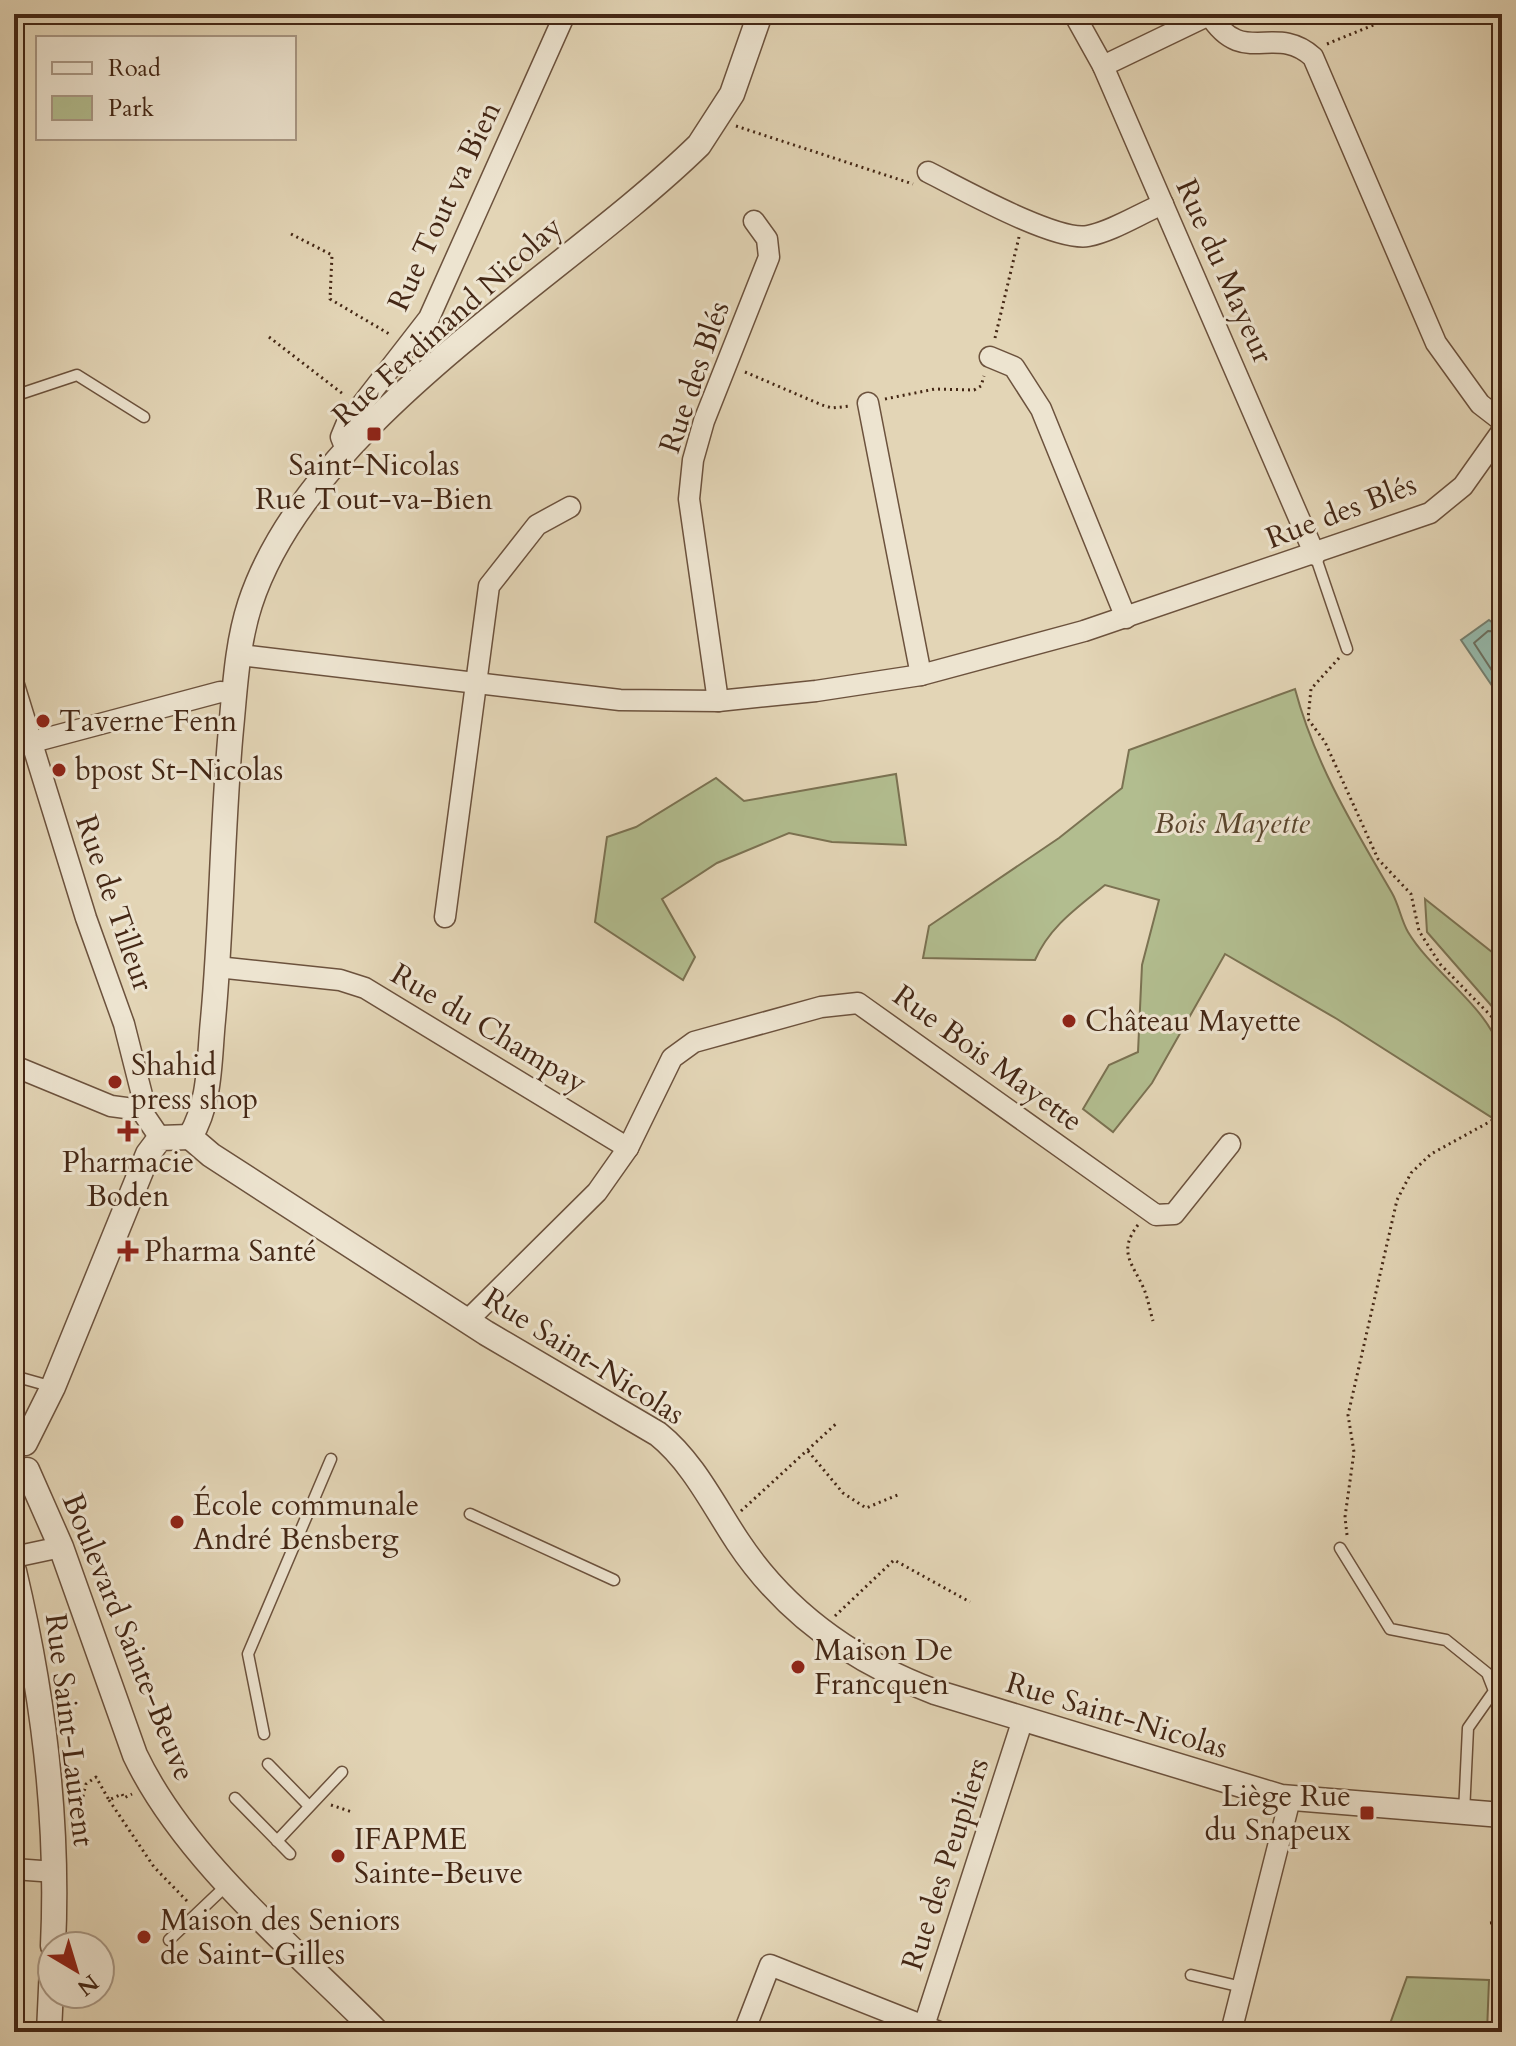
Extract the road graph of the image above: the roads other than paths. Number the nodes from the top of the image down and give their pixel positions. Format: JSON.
{"nodes":[{"id":1,"x":565,"y":14,"type":"edge"},
{"id":2,"x":760,"y":14,"type":"edge"},
{"id":3,"x":1074,"y":14,"type":"edge"},
{"id":4,"x":1209,"y":15,"type":"edge"},
{"id":5,"x":1103,"y":66,"type":"junction"},
{"id":6,"x":928,"y":172,"type":"road end"},
{"id":7,"x":1163,"y":204,"type":"junction"},
{"id":8,"x":754,"y":221,"type":"dead end"},
{"id":9,"x":990,"y":357,"type":"road end"},
{"id":10,"x":14,"y":396,"type":"edge"},
{"id":11,"x":868,"y":403,"type":"road end"},
{"id":12,"x":144,"y":417,"type":"dead end"},
{"id":13,"x":1502,"y":421,"type":"edge"},
{"id":14,"x":1502,"y":431,"type":"edge"},
{"id":15,"x":347,"y":452,"type":"junction"},
{"id":16,"x":570,"y":507,"type":"dead end"},
{"id":17,"x":1315,"y":555,"type":"junction"},
{"id":18,"x":1126,"y":618,"type":"junction"},
{"id":19,"x":1347,"y":649,"type":"road end"},
{"id":20,"x":240,"y":655,"type":"junction"},
{"id":21,"x":921,"y":675,"type":"junction"},
{"id":22,"x":474,"y":684,"type":"junction"},
{"id":23,"x":14,"y":685,"type":"edge"},
{"id":24,"x":235,"y":693,"type":"junction"},
{"id":25,"x":718,"y":701,"type":"junction"},
{"id":26,"x":22,"y":745,"type":"edge"},
{"id":27,"x":445,"y":917,"type":"dead end"},
{"id":28,"x":217,"y":967,"type":"junction"},
{"id":29,"x":14,"y":1066,"type":"edge"},
{"id":30,"x":141,"y":1110,"type":"junction"},
{"id":31,"x":190,"y":1137,"type":"junction"},
{"id":32,"x":160,"y":1138,"type":"junction"},
{"id":33,"x":1230,"y":1144,"type":"dead end"},
{"id":34,"x":628,"y":1148,"type":"junction"},
{"id":35,"x":467,"y":1321,"type":"junction"},
{"id":36,"x":14,"y":1376,"type":"edge"},
{"id":37,"x":53,"y":1387,"type":"junction"},
{"id":38,"x":20,"y":1438,"type":"edge"},
{"id":39,"x":331,"y":1459,"type":"dead end"},
{"id":40,"x":20,"y":1476,"type":"edge"},
{"id":41,"x":470,"y":1514,"type":"dead end"},
{"id":42,"x":61,"y":1547,"type":"junction"},
{"id":43,"x":1340,"y":1548,"type":"road end"},
{"id":44,"x":14,"y":1557,"type":"edge"},
{"id":45,"x":14,"y":1571,"type":"edge"},
{"id":46,"x":614,"y":1580,"type":"dead end"},
{"id":47,"x":1023,"y":1719,"type":"junction"},
{"id":48,"x":264,"y":1734,"type":"dead end"},
{"id":49,"x":268,"y":1764,"type":"dead end"},
{"id":50,"x":342,"y":1772,"type":"dead end"},
{"id":51,"x":235,"y":1798,"type":"dead end"},
{"id":52,"x":1290,"y":1799,"type":"junction"},
{"id":53,"x":313,"y":1803,"type":"junction"},
{"id":54,"x":1464,"y":1813,"type":"junction"},
{"id":55,"x":1502,"y":1815,"type":"edge"},
{"id":56,"x":277,"y":1841,"type":"junction"},
{"id":57,"x":290,"y":1854,"type":"dead end"},
{"id":58,"x":14,"y":1869,"type":"edge"},
{"id":59,"x":55,"y":1872,"type":"junction"},
{"id":60,"x":229,"y":1883,"type":"junction"},
{"id":61,"x":53,"y":1930,"type":"edge"},
{"id":62,"x":169,"y":1940,"type":"dead end"},
{"id":63,"x":1191,"y":1975,"type":"dead end"},
{"id":64,"x":1242,"y":1987,"type":"junction"},
{"id":65,"x":50,"y":2010,"type":"edge"},
{"id":66,"x":928,"y":2030,"type":"edge"},
{"id":67,"x":49,"y":2032,"type":"edge"},
{"id":68,"x":377,"y":2032,"type":"edge"},
{"id":69,"x":744,"y":2032,"type":"edge"},
{"id":70,"x":1231,"y":2032,"type":"edge"}],
"edges":[{"from":1,"to":15,"type":"street","name":"Rue Tout va Bien"},
{"from":2,"to":15,"type":"street","name":"Rue Ferdinand Nicolay"},
{"from":3,"to":5,"type":"street","name":"Rue du Mayeur"},
{"from":4,"to":5,"type":"street"},
{"from":4,"to":13,"type":"street"},
{"from":5,"to":7,"type":"street","name":"Rue du Mayeur"},
{"from":6,"to":7,"type":"street"},
{"from":7,"to":17,"type":"street","name":"Rue du Mayeur"},
{"from":8,"to":25,"type":"street","name":"Rue des Blés"},
{"from":9,"to":18,"type":"street"},
{"from":10,"to":12,"type":"lane"},
{"from":11,"to":21,"type":"street"},
{"from":14,"to":17,"type":"street","name":"Rue des Blés"},
{"from":15,"to":20,"type":"street","name":"Rue Ferdinand Nicolay"},
{"from":16,"to":22,"type":"street"},
{"from":17,"to":18,"type":"street","name":"Rue des Blés"},
{"from":17,"to":19,"type":"lane"},
{"from":18,"to":21,"type":"street","name":"Rue des Blés"},
{"from":20,"to":22,"type":"street","name":"Rue des Blés"},
{"from":20,"to":24,"type":"street","name":"Rue Ferdinand Nicolay"},
{"from":21,"to":25,"type":"street","name":"Rue des Blés"},
{"from":22,"to":25,"type":"street","name":"Rue des Blés"},
{"from":22,"to":27,"type":"street"},
{"from":23,"to":26,"type":"street","name":"Rue de Tilleur"},
{"from":24,"to":26,"type":"street"},
{"from":24,"to":28,"type":"street","name":"Rue Ferdinand Nicolay"},
{"from":26,"to":30,"type":"street","name":"Rue de Tilleur"},
{"from":28,"to":31,"type":"street","name":"Rue Ferdinand Nicolay"},
{"from":28,"to":34,"type":"street","name":"Rue du Champay"},
{"from":29,"to":30,"type":"street"},
{"from":30,"to":32,"type":"street","name":"Rue de Tilleur"},
{"from":31,"to":32,"type":"street"},
{"from":31,"to":35,"type":"street","name":"Rue Saint-Nicolas"},
{"from":32,"to":37,"type":"street"},
{"from":33,"to":34,"type":"street","name":"Rue Bois Mayette"},
{"from":34,"to":35,"type":"street","name":"Rue Bois Mayette"},
{"from":35,"to":47,"type":"street","name":"Rue Saint-Nicolas"},
{"from":36,"to":37,"type":"lane"},
{"from":37,"to":38,"type":"street"},
{"from":38,"to":40,"type":"street","name":"Boulevard Sainte-Beuve"},
{"from":39,"to":48,"type":"lane"},
{"from":40,"to":42,"type":"street","name":"Boulevard Sainte-Beuve"},
{"from":41,"to":46,"type":"lane"},
{"from":42,"to":44,"type":"street"},
{"from":42,"to":60,"type":"street","name":"Boulevard Sainte-Beuve"},
{"from":43,"to":54,"type":"lane"},
{"from":45,"to":59,"type":"street","name":"Rue Saint-Laurent"},
{"from":47,"to":52,"type":"street","name":"Rue Saint-Nicolas"},
{"from":47,"to":66,"type":"street","name":"Rue des Peupliers"},
{"from":49,"to":53,"type":"lane"},
{"from":50,"to":53,"type":"lane"},
{"from":51,"to":56,"type":"lane"},
{"from":52,"to":54,"type":"street","name":"Rue Saint-Nicolas"},
{"from":52,"to":64,"type":"street"},
{"from":53,"to":56,"type":"lane"},
{"from":54,"to":55,"type":"street","name":"Rue Saint-Nicolas"},
{"from":56,"to":57,"type":"lane"},
{"from":58,"to":59,"type":"street"},
{"from":59,"to":61,"type":"street","name":"Rue Saint-Laurent"},
{"from":60,"to":62,"type":"lane"},
{"from":60,"to":68,"type":"street","name":"Boulevard Sainte-Beuve"},
{"from":63,"to":64,"type":"lane"},
{"from":64,"to":70,"type":"street"},
{"from":65,"to":67,"type":"street"},
{"from":66,"to":69,"type":"street"}]}
